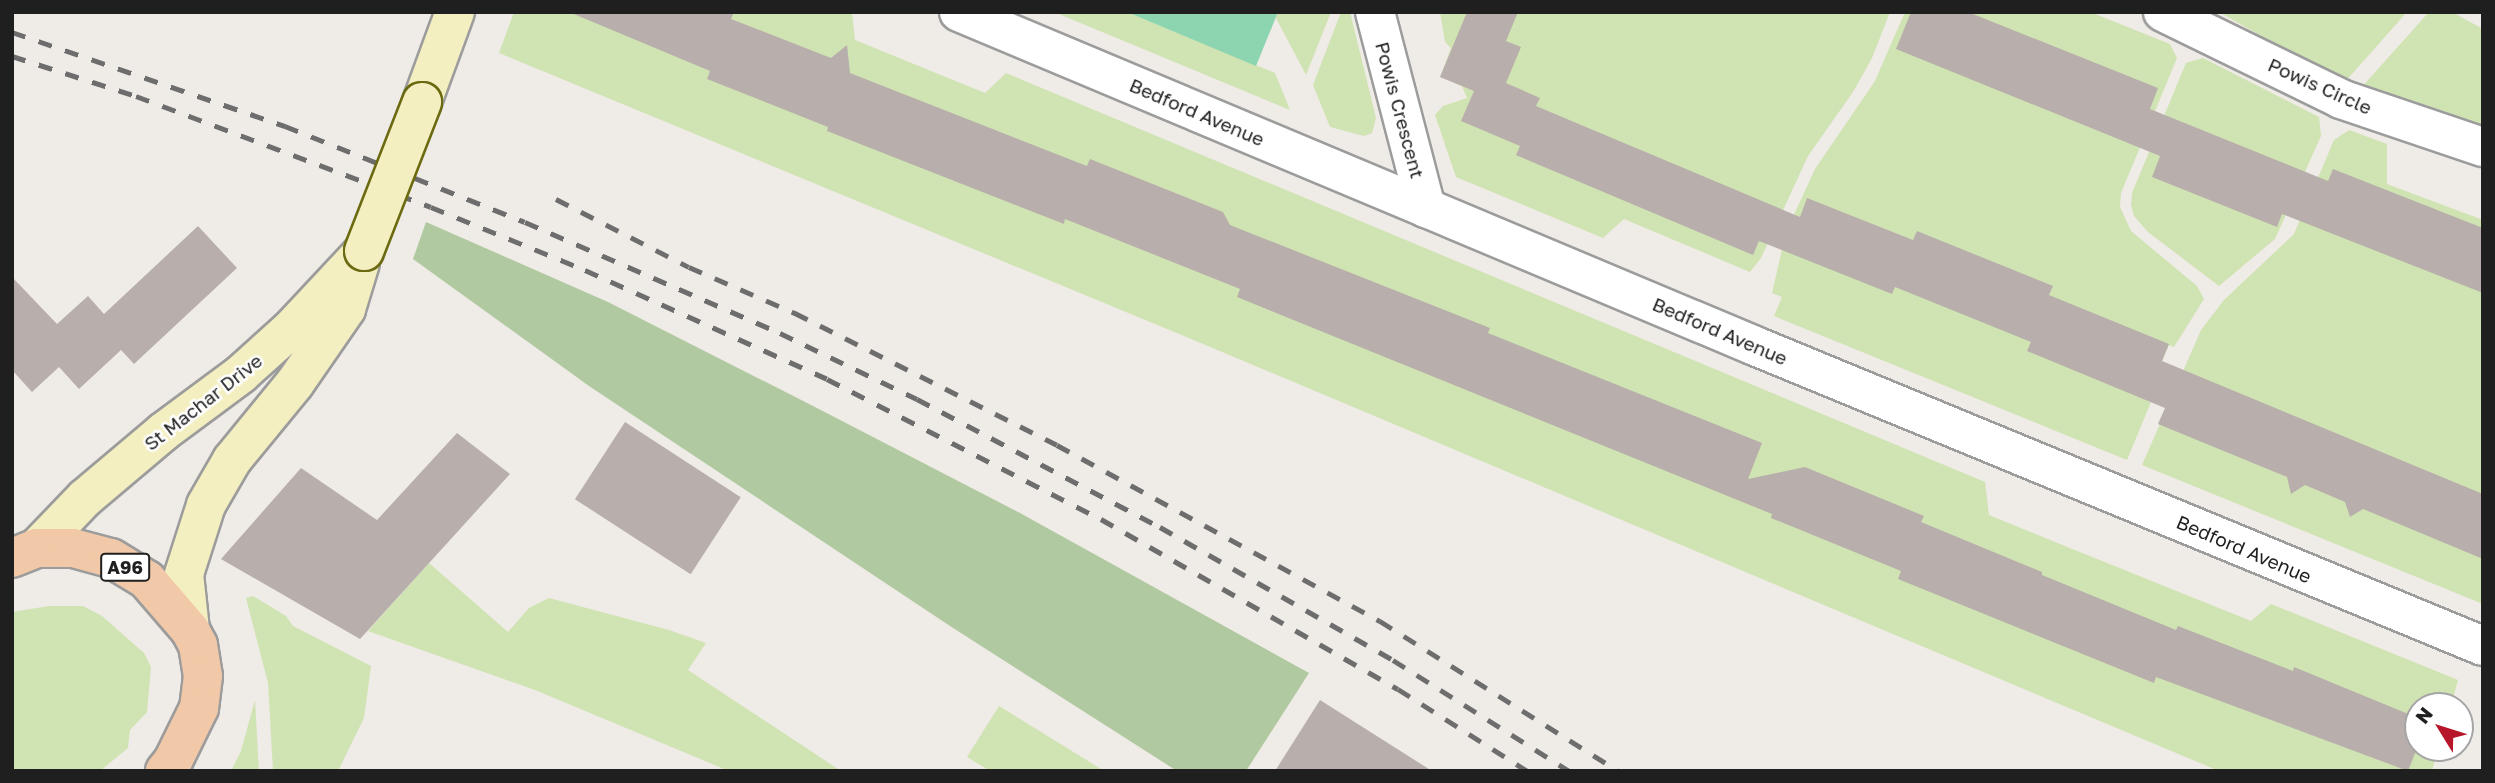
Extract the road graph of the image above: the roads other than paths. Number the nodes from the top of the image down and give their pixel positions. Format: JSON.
{"nodes":[{"id":1,"x":455,"y":12,"type":"edge"},
{"id":2,"x":959,"y":12,"type":"edge"},
{"id":3,"x":1375,"y":12,"type":"edge"},
{"id":4,"x":2162,"y":12,"type":"edge"},
{"id":5,"x":2483,"y":147,"type":"edge"},
{"id":6,"x":1426,"y":208,"type":"junction"},
{"id":7,"x":364,"y":251,"type":"junction"},
{"id":8,"x":25,"y":553,"type":"edge"},
{"id":9,"x":190,"y":630,"type":"junction"},
{"id":10,"x":2483,"y":646,"type":"edge"},
{"id":11,"x":164,"y":771,"type":"edge"}],
"edges":[{"from":1,"to":7,"type":"main road","name":"St Machar Drive","bridge":true},
{"from":2,"to":6,"type":"street","name":"Bedford Avenue"},
{"from":3,"to":6,"type":"street","name":"Powis Crescent"},
{"from":4,"to":5,"type":"street","name":"Powis Circle"},
{"from":6,"to":10,"type":"street","name":"Bedford Avenue"},
{"from":7,"to":8,"type":"main road","name":"St Machar Drive"},
{"from":7,"to":9,"type":"main road","name":"St Machar Drive"},
{"from":8,"to":9,"type":"main road","number":"A96"},
{"from":9,"to":11,"type":"main road","number":"A96"}]}
